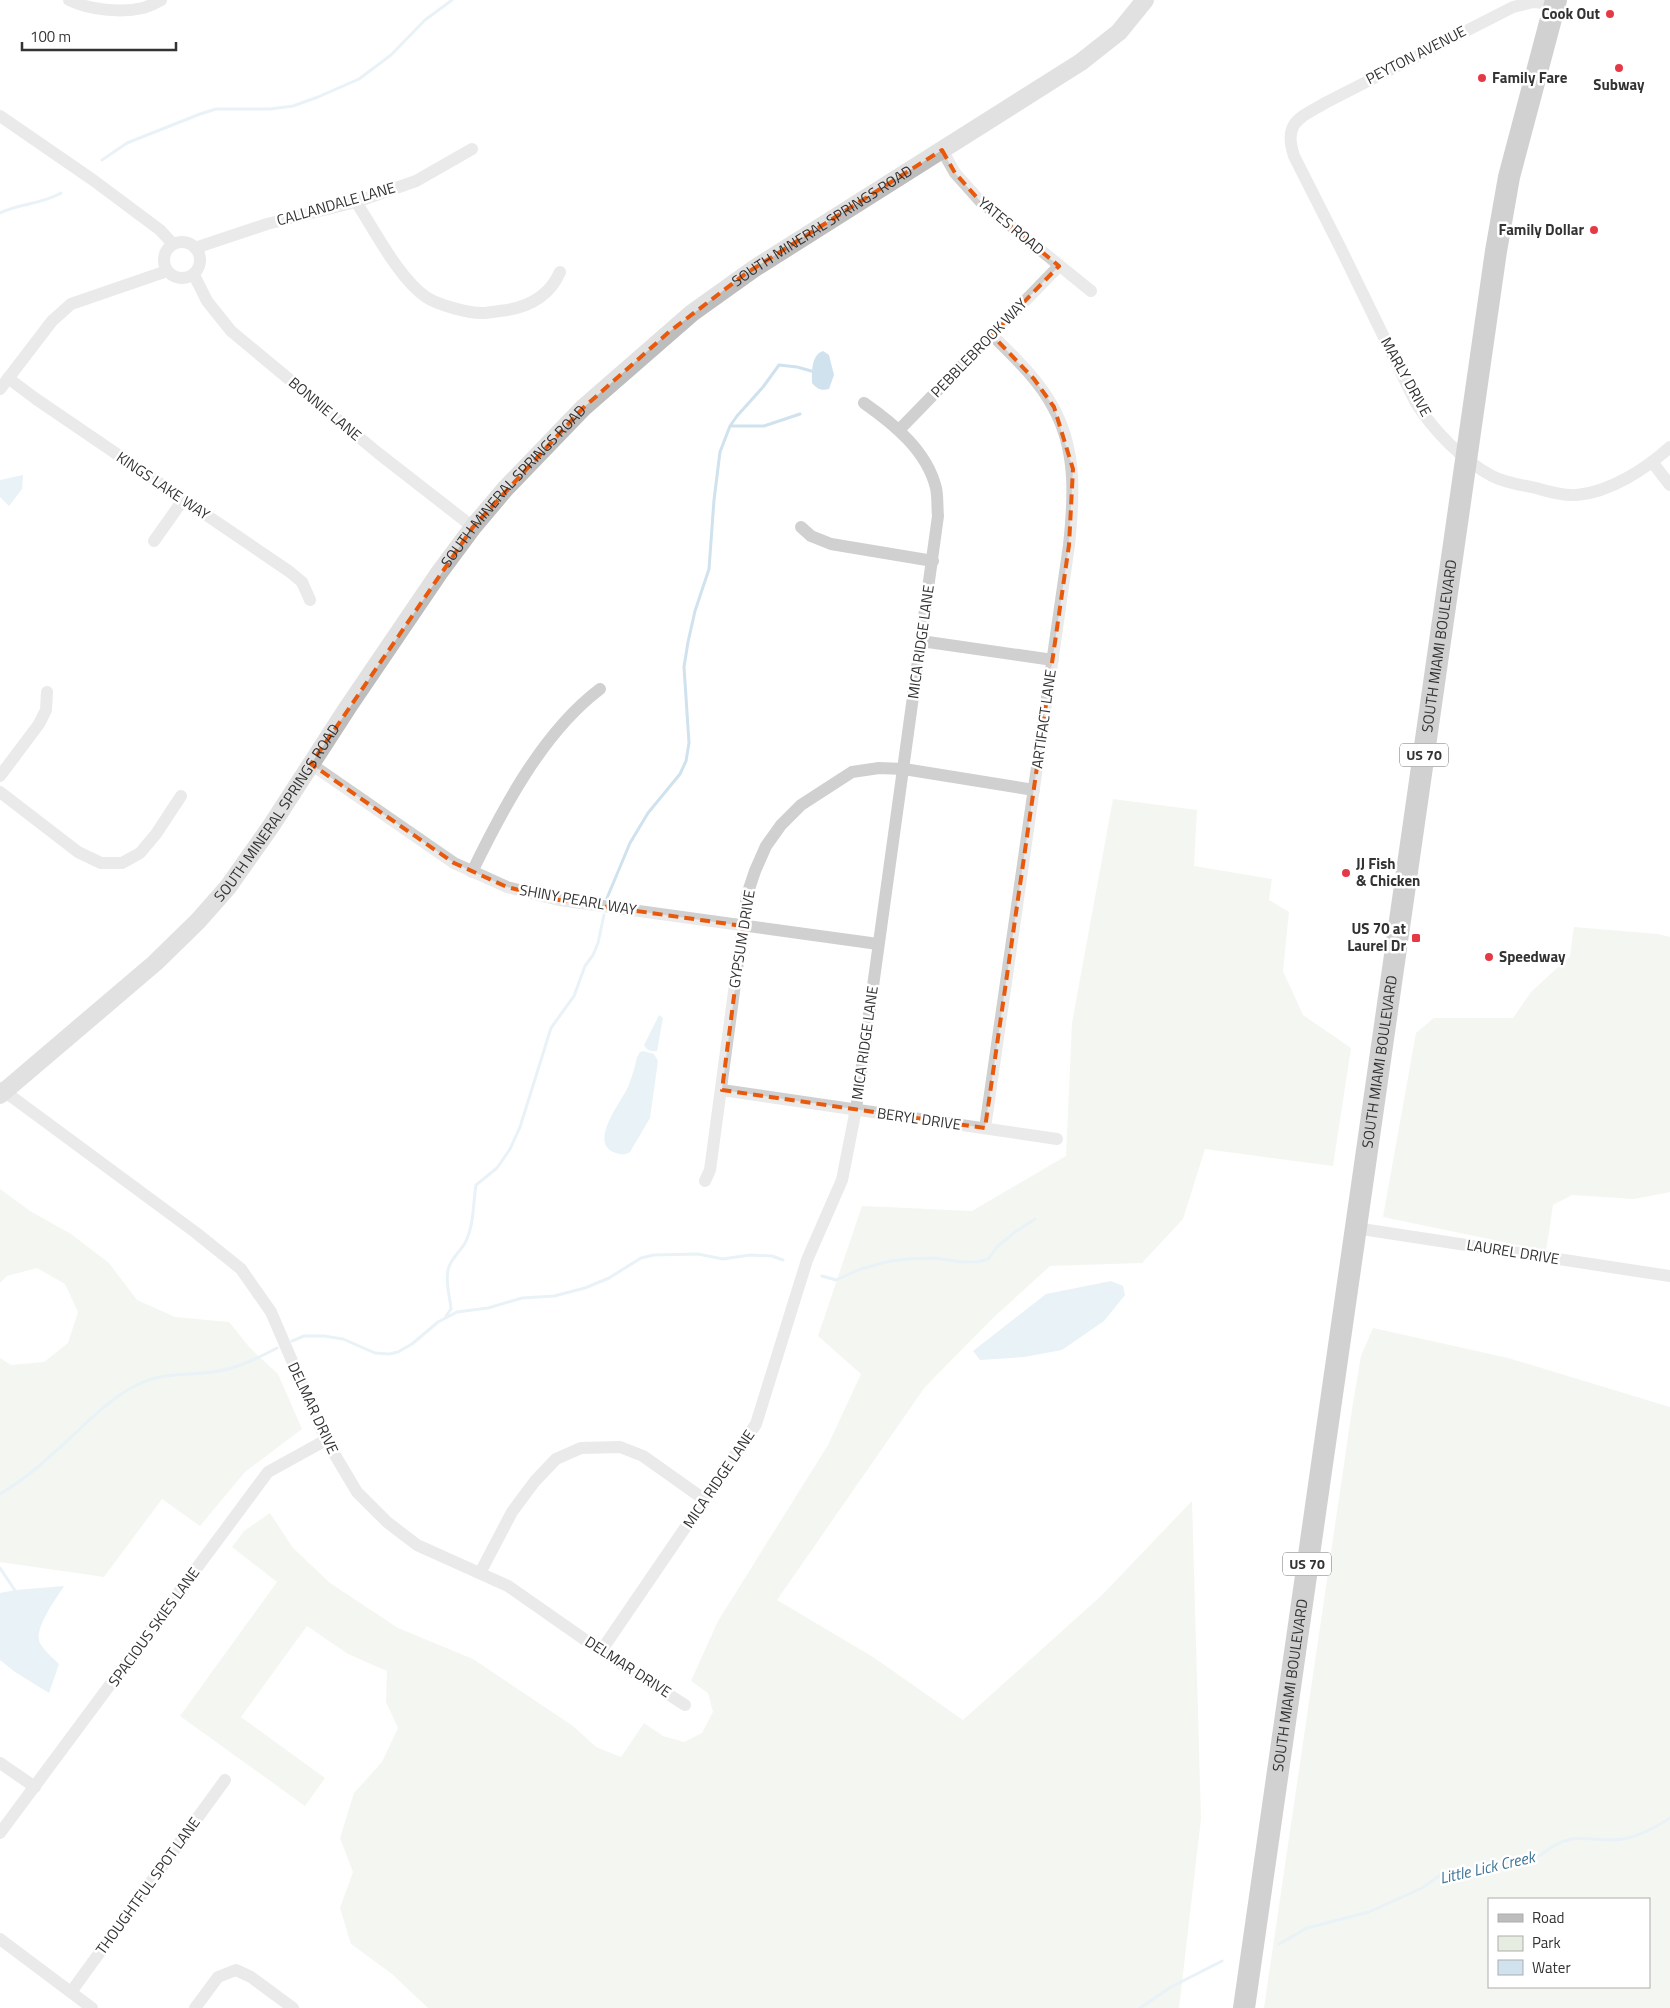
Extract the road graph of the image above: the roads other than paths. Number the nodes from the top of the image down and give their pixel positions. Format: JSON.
{"nodes":[{"id":1,"x":68,"y":0,"type":"edge"},
{"id":2,"x":162,"y":0,"type":"edge"},
{"id":3,"x":1145,"y":0,"type":"edge"},
{"id":4,"x":1556,"y":1,"type":"edge"},
{"id":5,"x":0,"y":116,"type":"edge"},
{"id":6,"x":1289,"y":137,"type":"joint"},
{"id":7,"x":472,"y":149,"type":"dead end"},
{"id":8,"x":942,"y":150,"type":"junction"},
{"id":9,"x":356,"y":202,"type":"junction"},
{"id":10,"x":173,"y":244,"type":"junction"},
{"id":11,"x":195,"y":248,"type":"junction"},
{"id":12,"x":1059,"y":266,"type":"junction"},
{"id":13,"x":167,"y":271,"type":"junction"},
{"id":14,"x":560,"y":272,"type":"dead end"},
{"id":15,"x":194,"y":275,"type":"junction"},
{"id":16,"x":1091,"y":291,"type":"dead end"},
{"id":17,"x":992,"y":334,"type":"junction"},
{"id":18,"x":8,"y":378,"type":"junction"},
{"id":19,"x":0,"y":389,"type":"edge"},
{"id":20,"x":864,"y":404,"type":"dead end"},
{"id":21,"x":899,"y":430,"type":"junction"},
{"id":22,"x":1670,"y":446,"type":"edge"},
{"id":23,"x":1467,"y":459,"type":"junction"},
{"id":24,"x":1652,"y":462,"type":"junction"},
{"id":25,"x":1670,"y":485,"type":"edge"},
{"id":26,"x":183,"y":500,"type":"junction"},
{"id":27,"x":473,"y":527,"type":"junction"},
{"id":28,"x":801,"y":527,"type":"dead end"},
{"id":29,"x":154,"y":541,"type":"dead end"},
{"id":30,"x":933,"y":561,"type":"junction"},
{"id":31,"x":310,"y":600,"type":"dead end"},
{"id":32,"x":921,"y":641,"type":"junction"},
{"id":33,"x":1053,"y":660,"type":"junction"},
{"id":34,"x":600,"y":689,"type":"dead end"},
{"id":35,"x":47,"y":692,"type":"dead end"},
{"id":36,"x":311,"y":764,"type":"junction"},
{"id":37,"x":904,"y":769,"type":"junction"},
{"id":38,"x":0,"y":776,"type":"edge"},
{"id":39,"x":1034,"y":790,"type":"junction"},
{"id":40,"x":0,"y":792,"type":"edge"},
{"id":41,"x":181,"y":796,"type":"dead end"},
{"id":42,"x":472,"y":872,"type":"junction"},
{"id":43,"x":742,"y":926,"type":"junction"},
{"id":44,"x":878,"y":944,"type":"junction"},
{"id":45,"x":722,"y":1090,"type":"junction"},
{"id":46,"x":1,"y":1092,"type":"edge"},
{"id":47,"x":856,"y":1110,"type":"junction"},
{"id":48,"x":985,"y":1128,"type":"junction"},
{"id":49,"x":1057,"y":1139,"type":"dead end"},
{"id":50,"x":705,"y":1181,"type":"dead end"},
{"id":51,"x":1356,"y":1228,"type":"junction"},
{"id":52,"x":1670,"y":1276,"type":"edge"},
{"id":53,"x":326,"y":1440,"type":"junction"},
{"id":54,"x":705,"y":1500,"type":"junction"},
{"id":55,"x":480,"y":1574,"type":"junction"},
{"id":56,"x":602,"y":1651,"type":"junction"},
{"id":57,"x":685,"y":1705,"type":"dead end"},
{"id":58,"x":0,"y":1763,"type":"edge"},
{"id":59,"x":225,"y":1780,"type":"dead end"},
{"id":60,"x":35,"y":1787,"type":"junction"},
{"id":61,"x":0,"y":1833,"type":"edge"},
{"id":62,"x":0,"y":1939,"type":"edge"},
{"id":63,"x":71,"y":1992,"type":"junction"},
{"id":64,"x":92,"y":2008,"type":"edge"},
{"id":65,"x":195,"y":2008,"type":"edge"},
{"id":66,"x":293,"y":2008,"type":"edge"},
{"id":67,"x":1244,"y":2008,"type":"edge"}],
"edges":[{"from":1,"to":2,"type":"street"},
{"from":3,"to":8,"type":"street","name":"SOUTH MINERAL SPRINGS ROAD"},
{"from":4,"to":6,"type":"street","name":"PEYTON AVENUE"},
{"from":4,"to":23,"type":"highway","name":"SOUTH MIAMI BOULEVARD","number":"US 70"},
{"from":5,"to":10,"type":"street"},
{"from":6,"to":23,"type":"street","name":"MARLY DRIVE"},
{"from":7,"to":9,"type":"street","name":"CALLANDALE LANE"},
{"from":8,"to":12,"type":"street","name":"YATES ROAD"},
{"from":8,"to":27,"type":"street","name":"SOUTH MINERAL SPRINGS ROAD"},
{"from":9,"to":11,"type":"street","name":"CALLANDALE LANE"},
{"from":9,"to":14,"type":"street"},
{"from":10,"to":11,"type":"street"},
{"from":10,"to":13,"type":"street"},
{"from":11,"to":15,"type":"street"},
{"from":12,"to":16,"type":"street","name":"YATES ROAD"},
{"from":12,"to":17,"type":"street","name":"PEBBLEBROOK WAY"},
{"from":13,"to":15,"type":"street"},
{"from":13,"to":18,"type":"street"},
{"from":15,"to":27,"type":"street","name":"BONNIE LANE"},
{"from":17,"to":21,"type":"street","name":"PEBBLEBROOK WAY"},
{"from":17,"to":33,"type":"street","name":"ARTIFACT LANE"},
{"from":18,"to":19,"type":"street"},
{"from":18,"to":26,"type":"street","name":"KINGS LAKE WAY"},
{"from":20,"to":21,"type":"street","name":"MICA RIDGE LANE"},
{"from":21,"to":30,"type":"street","name":"MICA RIDGE LANE"},
{"from":22,"to":24,"type":"street","name":"MARLY DRIVE"},
{"from":23,"to":24,"type":"street","name":"MARLY DRIVE"},
{"from":23,"to":51,"type":"highway","name":"SOUTH MIAMI BOULEVARD","number":"US 70"},
{"from":24,"to":25,"type":"street"},
{"from":26,"to":29,"type":"street"},
{"from":26,"to":31,"type":"street","name":"KINGS LAKE WAY"},
{"from":27,"to":36,"type":"street","name":"SOUTH MINERAL SPRINGS ROAD"},
{"from":28,"to":30,"type":"street"},
{"from":30,"to":32,"type":"street","name":"MICA RIDGE LANE"},
{"from":32,"to":33,"type":"street"},
{"from":32,"to":37,"type":"street","name":"MICA RIDGE LANE"},
{"from":33,"to":39,"type":"street","name":"ARTIFACT LANE"},
{"from":34,"to":42,"type":"street"},
{"from":35,"to":38,"type":"street"},
{"from":36,"to":42,"type":"street","name":"SHINY PEARL WAY"},
{"from":36,"to":46,"type":"street","name":"SOUTH MINERAL SPRINGS ROAD"},
{"from":37,"to":39,"type":"street","name":"GYPSUM DRIVE"},
{"from":37,"to":43,"type":"street","name":"GYPSUM DRIVE"},
{"from":37,"to":44,"type":"street","name":"MICA RIDGE LANE"},
{"from":39,"to":48,"type":"street","name":"ARTIFACT LANE"},
{"from":40,"to":41,"type":"street"},
{"from":42,"to":43,"type":"street","name":"SHINY PEARL WAY"},
{"from":43,"to":44,"type":"street","name":"SHINY PEARL WAY"},
{"from":43,"to":45,"type":"street","name":"GYPSUM DRIVE"},
{"from":44,"to":47,"type":"street","name":"MICA RIDGE LANE"},
{"from":45,"to":47,"type":"street","name":"BERYL DRIVE"},
{"from":45,"to":50,"type":"street","name":"GYPSUM DRIVE"},
{"from":46,"to":53,"type":"street","name":"DELMAR DRIVE"},
{"from":47,"to":48,"type":"street","name":"BERYL DRIVE"},
{"from":47,"to":54,"type":"street","name":"MICA RIDGE LANE"},
{"from":48,"to":49,"type":"street","name":"BERYL DRIVE"},
{"from":51,"to":52,"type":"street","name":"LAUREL DRIVE"},
{"from":51,"to":67,"type":"highway","name":"SOUTH MIAMI BOULEVARD","number":"US 70"},
{"from":53,"to":55,"type":"street","name":"DELMAR DRIVE"},
{"from":53,"to":60,"type":"street","name":"SPACIOUS SKIES LANE"},
{"from":54,"to":55,"type":"street"},
{"from":54,"to":56,"type":"street","name":"MICA RIDGE LANE"},
{"from":55,"to":56,"type":"street","name":"DELMAR DRIVE"},
{"from":56,"to":57,"type":"street","name":"DELMAR DRIVE"},
{"from":58,"to":60,"type":"street"},
{"from":59,"to":63,"type":"street","name":"THOUGHTFUL SPOT LANE"},
{"from":60,"to":61,"type":"street","name":"SPACIOUS SKIES LANE"},
{"from":62,"to":63,"type":"street"},
{"from":63,"to":64,"type":"street"},
{"from":65,"to":66,"type":"street"}]}
